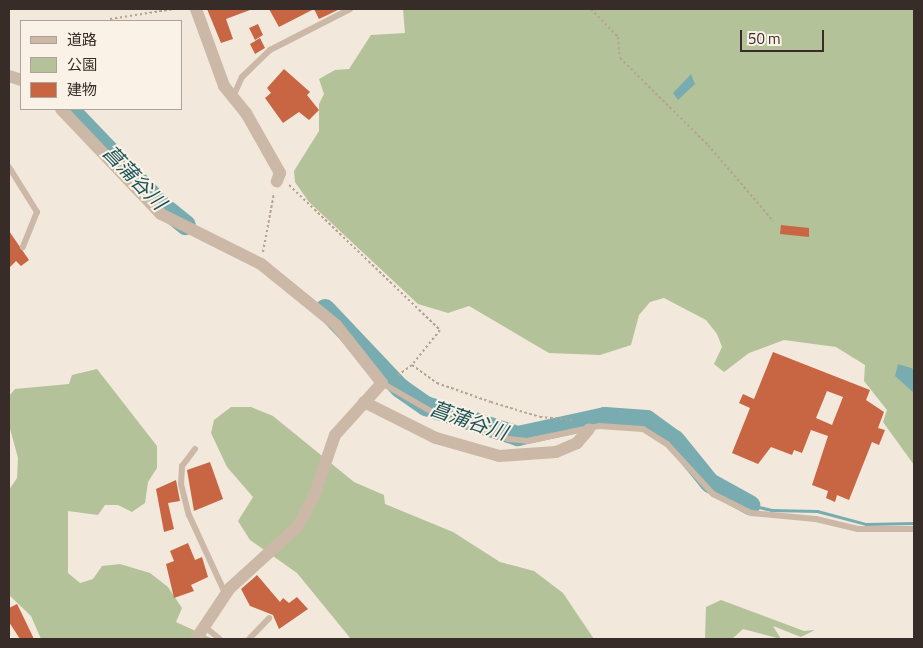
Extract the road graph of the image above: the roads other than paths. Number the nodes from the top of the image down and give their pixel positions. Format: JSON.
{"nodes":[{"id":1,"x":196,"y":9,"type":"edge"},
{"id":2,"x":350,"y":9,"type":"edge"},
{"id":3,"x":233,"y":97,"type":"junction"},
{"id":4,"x":62,"y":110,"type":"edge"},
{"id":5,"x":9,"y":167,"type":"edge"},
{"id":6,"x":278,"y":177,"type":"road end"},
{"id":7,"x":23,"y":247,"type":"dead end"},
{"id":8,"x":382,"y":383,"type":"junction"},
{"id":9,"x":364,"y":402,"type":"junction"},
{"id":10,"x":589,"y":429,"type":"junction"},
{"id":11,"x":195,"y":449,"type":"dead end"},
{"id":12,"x":914,"y":529,"type":"edge"},
{"id":13,"x":226,"y":595,"type":"junction"},
{"id":14,"x":268,"y":618,"type":"dead end"},
{"id":15,"x":205,"y":627,"type":"junction"},
{"id":16,"x":196,"y":639,"type":"edge"},
{"id":17,"x":220,"y":639,"type":"edge"},
{"id":18,"x":249,"y":639,"type":"edge"}],
"edges":[{"from":1,"to":3,"type":"street"},
{"from":2,"to":3,"type":"lane"},
{"from":3,"to":6,"type":"street"},
{"from":4,"to":8,"type":"street"},
{"from":5,"to":7,"type":"lane"},
{"from":8,"to":9,"type":"street"},
{"from":8,"to":10,"type":"lane"},
{"from":9,"to":10,"type":"street"},
{"from":9,"to":13,"type":"street"},
{"from":10,"to":12,"type":"lane"},
{"from":11,"to":13,"type":"lane"},
{"from":13,"to":15,"type":"street"},
{"from":14,"to":18,"type":"lane"},
{"from":15,"to":16,"type":"street"},
{"from":15,"to":17,"type":"lane"}]}
